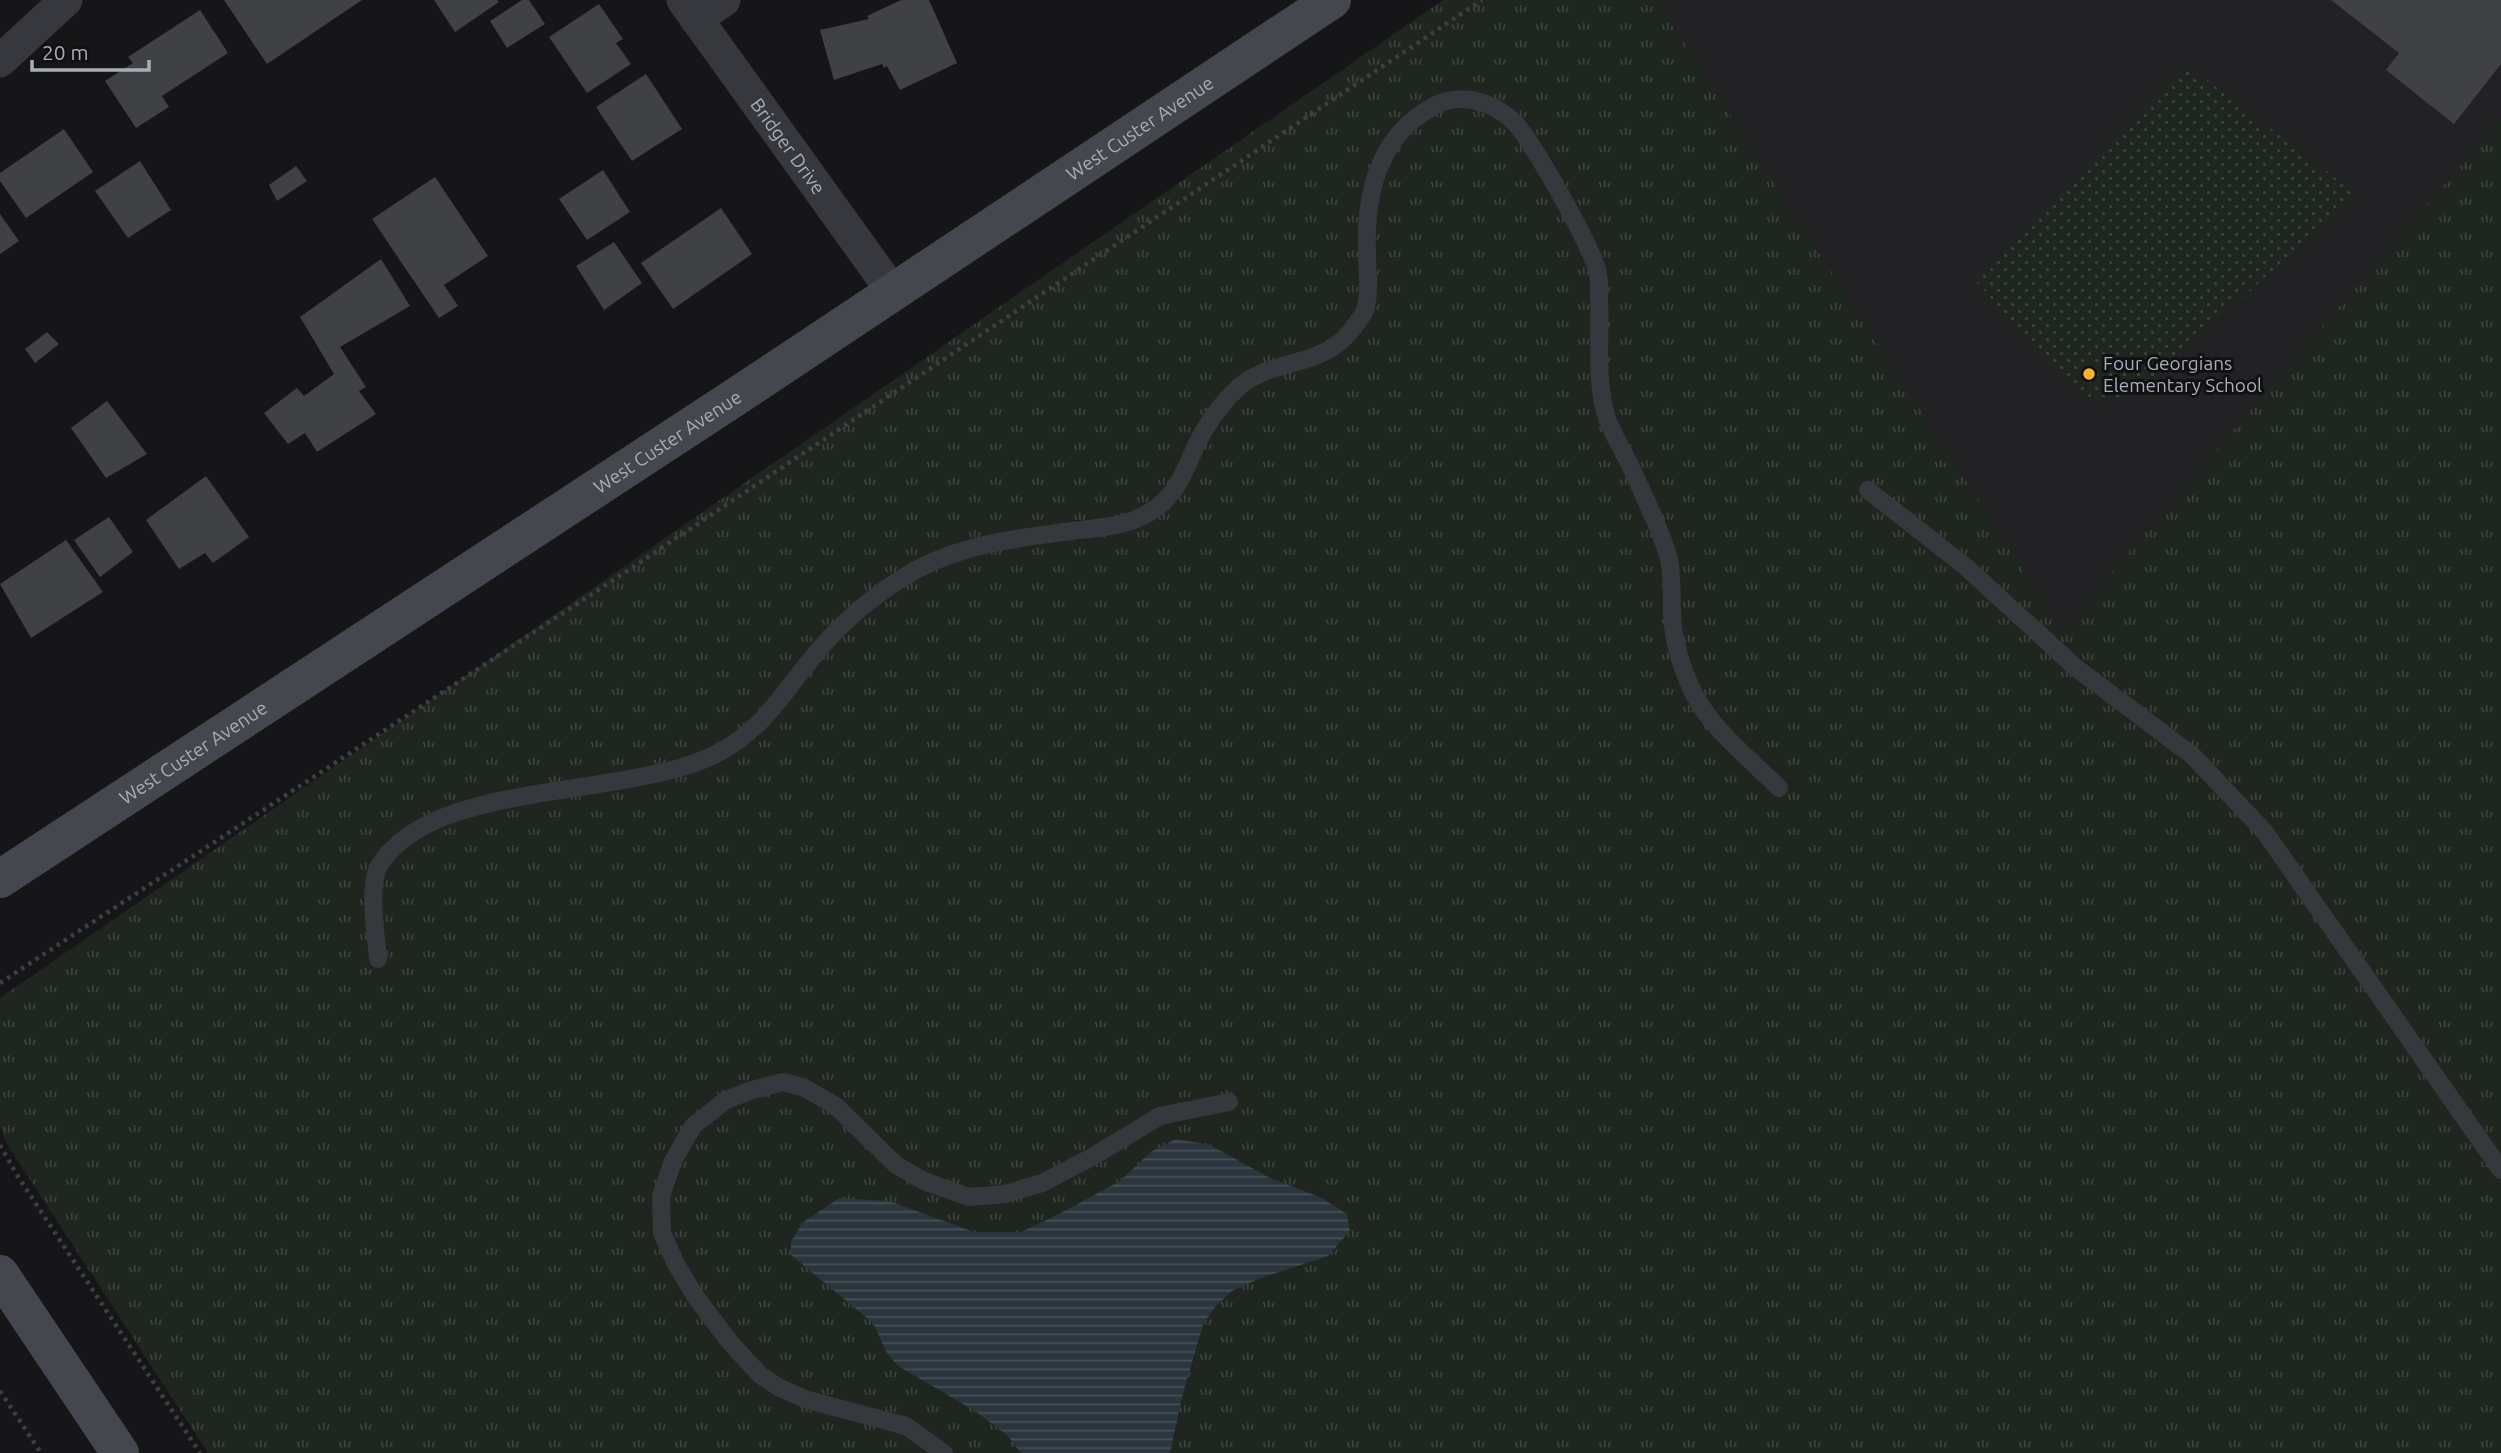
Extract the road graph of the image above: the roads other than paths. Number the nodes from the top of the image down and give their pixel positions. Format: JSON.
{"nodes":[{"id":1,"x":66,"y":0,"type":"edge"},
{"id":2,"x":724,"y":0,"type":"edge"},
{"id":3,"x":1332,"y":0,"type":"edge"},
{"id":4,"x":689,"y":10,"type":"edge"},
{"id":5,"x":0,"y":61,"type":"edge"},
{"id":6,"x":893,"y":292,"type":"junction"},
{"id":7,"x":1868,"y":490,"type":"dead end"},
{"id":8,"x":1779,"y":788,"type":"dead end"},
{"id":9,"x":0,"y":879,"type":"edge"},
{"id":10,"x":378,"y":959,"type":"dead end"},
{"id":11,"x":1229,"y":1102,"type":"dead end"},
{"id":12,"x":2501,"y":1170,"type":"edge"},
{"id":13,"x":0,"y":1274,"type":"edge"},
{"id":14,"x":120,"y":1453,"type":"edge"},
{"id":15,"x":944,"y":1453,"type":"edge"}],
"edges":[{"from":1,"to":5,"type":"street"},
{"from":2,"to":4,"type":"street"},
{"from":3,"to":6,"type":"main road","name":"West Custer Avenue"},
{"from":4,"to":6,"type":"street","name":"Bridger Drive"},
{"from":6,"to":9,"type":"main road","name":"West Custer Avenue"},
{"from":7,"to":12,"type":"lane"},
{"from":8,"to":10,"type":"lane"},
{"from":11,"to":15,"type":"lane"},
{"from":13,"to":14,"type":"main road"}]}
